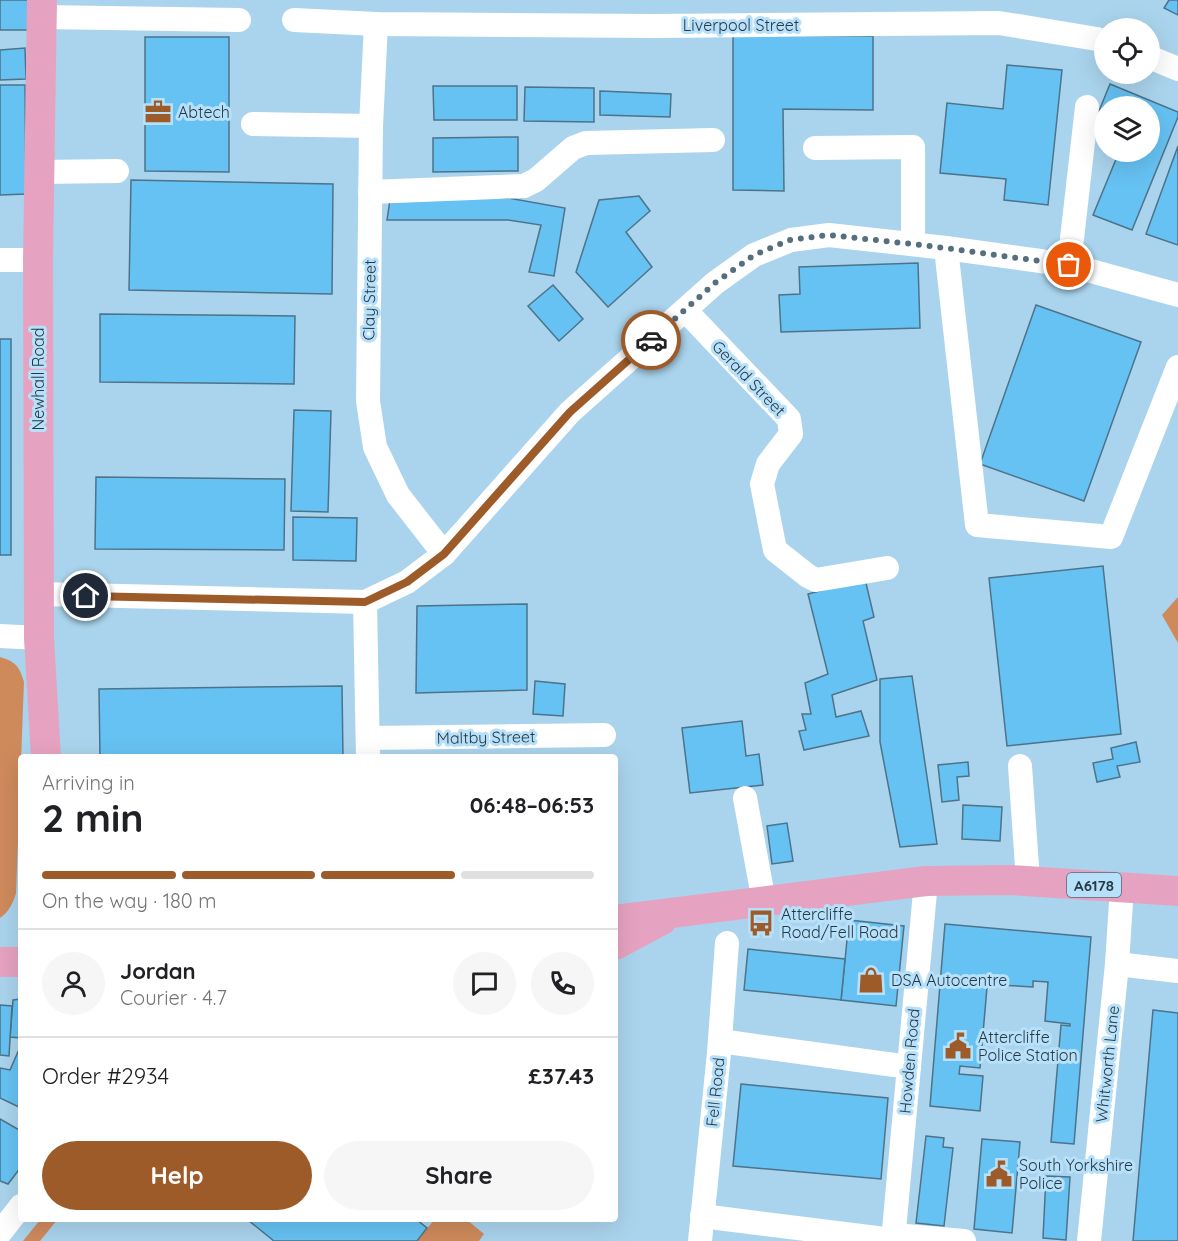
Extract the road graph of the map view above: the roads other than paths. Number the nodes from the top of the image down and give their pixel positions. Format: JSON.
{"nodes":[{"id":1,"x":42,"y":8,"type":"edge"},
{"id":2,"x":239,"y":20,"type":"dead end"},
{"id":3,"x":294,"y":20,"type":"dead end"},
{"id":4,"x":376,"y":24,"type":"junction"},
{"id":5,"x":1094,"y":39,"type":"edge"},
{"id":6,"x":1160,"y":62,"type":"edge"},
{"id":7,"x":1178,"y":69,"type":"edge"},
{"id":8,"x":1086,"y":107,"type":"dead end"},
{"id":9,"x":253,"y":124,"type":"dead end"},
{"id":10,"x":370,"y":126,"type":"junction"},
{"id":11,"x":713,"y":140,"type":"dead end"},
{"id":12,"x":815,"y":148,"type":"dead end"},
{"id":13,"x":117,"y":171,"type":"dead end"},
{"id":14,"x":39,"y":172,"type":"junction"},
{"id":15,"x":370,"y":192,"type":"junction"},
{"id":16,"x":913,"y":244,"type":"junction"},
{"id":17,"x":946,"y":248,"type":"junction"},
{"id":18,"x":0,"y":260,"type":"edge"},
{"id":19,"x":38,"y":260,"type":"junction"},
{"id":20,"x":1069,"y":265,"type":"junction"},
{"id":21,"x":1178,"y":295,"type":"edge"},
{"id":22,"x":685,"y":310,"type":"junction"},
{"id":23,"x":1178,"y":367,"type":"edge"},
{"id":24,"x":444,"y":554,"type":"junction"},
{"id":25,"x":886,"y":567,"type":"dead end"},
{"id":26,"x":39,"y":594,"type":"junction"},
{"id":27,"x":365,"y":602,"type":"junction"},
{"id":28,"x":0,"y":636,"type":"edge"},
{"id":29,"x":39,"y":638,"type":"junction"},
{"id":30,"x":604,"y":735,"type":"dead end"},
{"id":31,"x":422,"y":747,"type":"edge"},
{"id":32,"x":368,"y":748,"type":"edge"},
{"id":33,"x":46,"y":754,"type":"edge"},
{"id":34,"x":1020,"y":766,"type":"dead end"},
{"id":35,"x":745,"y":798,"type":"dead end"},
{"id":36,"x":926,"y":881,"type":"junction"},
{"id":37,"x":1028,"y":881,"type":"junction"},
{"id":38,"x":1122,"y":887,"type":"junction"},
{"id":39,"x":1178,"y":891,"type":"edge"},
{"id":40,"x":764,"y":902,"type":"junction"},
{"id":41,"x":678,"y":912,"type":"junction"},
{"id":42,"x":618,"y":920,"type":"edge"},
{"id":43,"x":618,"y":943,"type":"edge"},
{"id":44,"x":727,"y":943,"type":"dead end"},
{"id":45,"x":0,"y":962,"type":"edge"},
{"id":46,"x":18,"y":962,"type":"edge"},
{"id":47,"x":1117,"y":964,"type":"junction"},
{"id":48,"x":1178,"y":971,"type":"edge"},
{"id":49,"x":720,"y":1041,"type":"junction"},
{"id":50,"x":909,"y":1066,"type":"junction"},
{"id":51,"x":702,"y":1216,"type":"junction"},
{"id":52,"x":893,"y":1239,"type":"edge"},
{"id":53,"x":700,"y":1241,"type":"edge"},
{"id":54,"x":964,"y":1241,"type":"edge"},
{"id":55,"x":1089,"y":1241,"type":"edge"}],
"edges":[{"from":1,"to":2,"type":"street"},
{"from":1,"to":14,"type":"main road","name":"Newhall Road"},
{"from":3,"to":4,"type":"street","name":"Liverpool Street"},
{"from":4,"to":5,"type":"street","name":"Liverpool Street"},
{"from":4,"to":10,"type":"street","name":"Clay Street"},
{"from":6,"to":7,"type":"street"},
{"from":8,"to":20,"type":"street"},
{"from":9,"to":10,"type":"street"},
{"from":10,"to":15,"type":"street","name":"Clay Street"},
{"from":11,"to":15,"type":"street"},
{"from":12,"to":16,"type":"street"},
{"from":13,"to":14,"type":"street"},
{"from":14,"to":19,"type":"main road","name":"Newhall Road"},
{"from":15,"to":24,"type":"street","name":"Clay Street"},
{"from":16,"to":17,"type":"street"},
{"from":16,"to":22,"type":"street"},
{"from":17,"to":20,"type":"street"},
{"from":17,"to":23,"type":"street"},
{"from":18,"to":19,"type":"street"},
{"from":19,"to":26,"type":"main road","name":"Newhall Road"},
{"from":20,"to":21,"type":"street"},
{"from":22,"to":24,"type":"street"},
{"from":22,"to":25,"type":"street","name":"Gerald Street"},
{"from":24,"to":27,"type":"street"},
{"from":26,"to":27,"type":"street"},
{"from":26,"to":29,"type":"main road","name":"Newhall Road"},
{"from":27,"to":32,"type":"street"},
{"from":28,"to":29,"type":"street"},
{"from":29,"to":33,"type":"main road","name":"Newhall Road"},
{"from":30,"to":31,"type":"street","name":"Maltby Street"},
{"from":31,"to":32,"type":"street","name":"Maltby Street"},
{"from":34,"to":37,"type":"street"},
{"from":35,"to":40,"type":"street"},
{"from":36,"to":37,"type":"main road","number":"A6178"},
{"from":36,"to":40,"type":"main road","number":"A6178"},
{"from":36,"to":50,"type":"street","name":"Howden Road"},
{"from":37,"to":38,"type":"main road","number":"A6178"},
{"from":38,"to":39,"type":"main road","number":"A6178"},
{"from":38,"to":47,"type":"street","name":"Whitworth Lane"},
{"from":40,"to":41,"type":"main road","number":"A6178"},
{"from":41,"to":42,"type":"main road","number":"A6178"},
{"from":41,"to":43,"type":"main road","number":"A6178"},
{"from":44,"to":49,"type":"street","name":"Fell Road"},
{"from":45,"to":46,"type":"main road"},
{"from":47,"to":48,"type":"street"},
{"from":47,"to":55,"type":"street","name":"Whitworth Lane"},
{"from":49,"to":50,"type":"street"},
{"from":49,"to":51,"type":"street","name":"Fell Road"},
{"from":50,"to":52,"type":"street","name":"Howden Road"},
{"from":51,"to":52,"type":"street"},
{"from":51,"to":53,"type":"street","name":"Fell Road"},
{"from":52,"to":54,"type":"street"}]}
